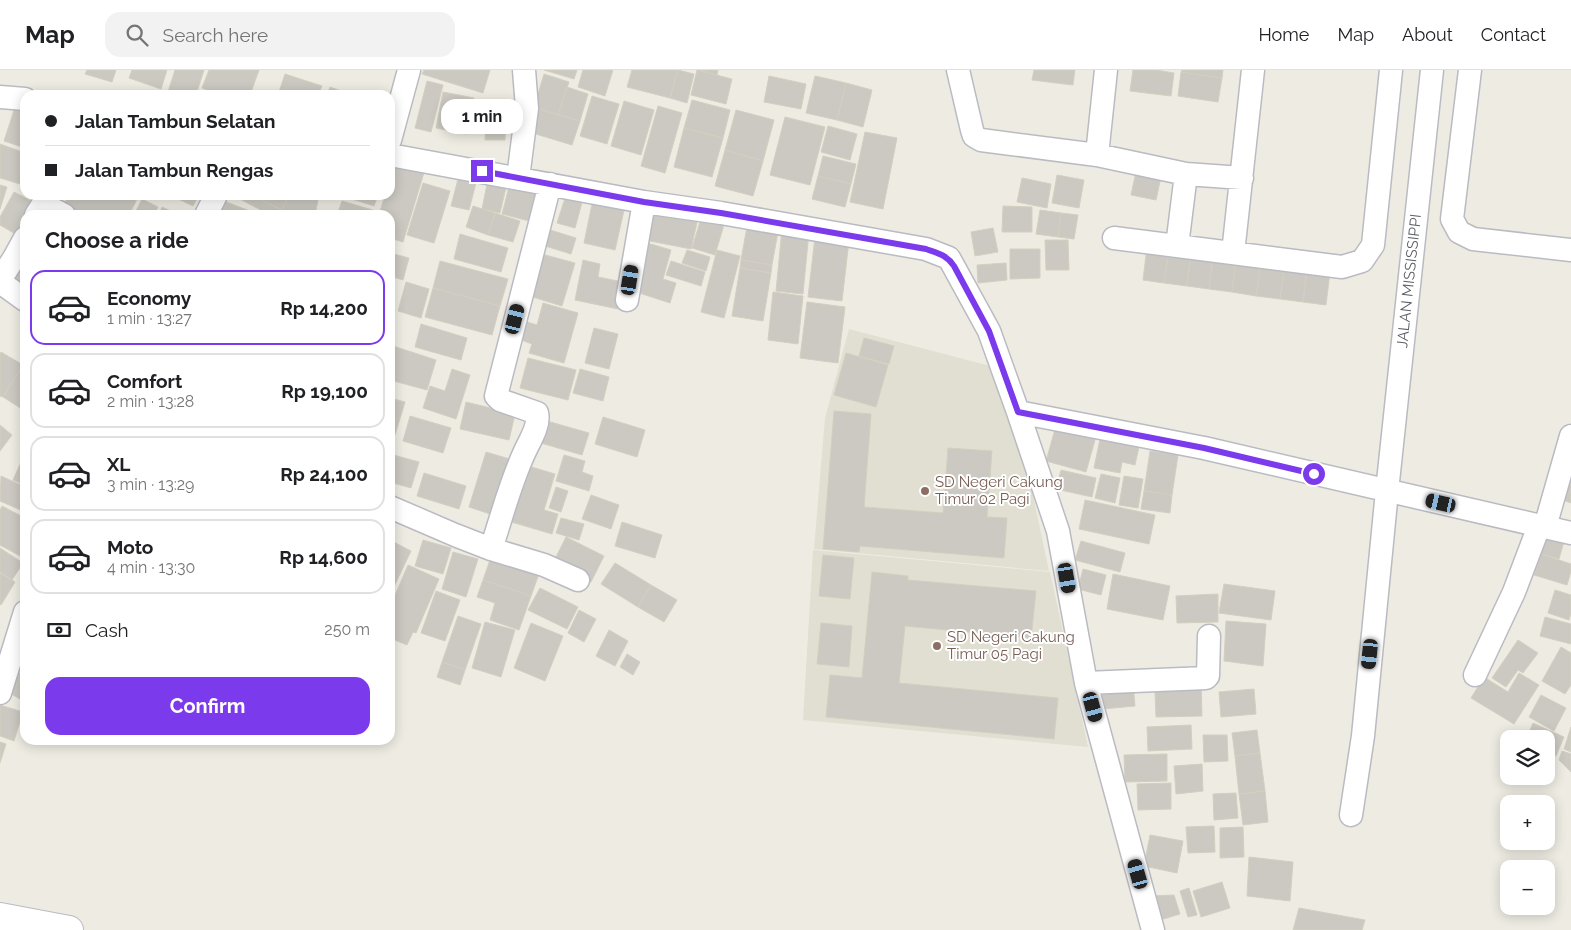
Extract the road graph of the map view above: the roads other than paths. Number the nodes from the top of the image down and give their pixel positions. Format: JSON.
{"nodes":[{"id":1,"x":409,"y":70,"type":"edge"},
{"id":2,"x":524,"y":70,"type":"edge"},
{"id":3,"x":958,"y":70,"type":"edge"},
{"id":4,"x":1106,"y":70,"type":"edge"},
{"id":5,"x":1253,"y":70,"type":"edge"},
{"id":6,"x":1391,"y":70,"type":"edge"},
{"id":7,"x":1432,"y":70,"type":"edge"},
{"id":8,"x":1470,"y":70,"type":"edge"},
{"id":9,"x":395,"y":122,"type":"edge"},
{"id":10,"x":1097,"y":155,"type":"junction"},
{"id":11,"x":395,"y":156,"type":"edge"},
{"id":12,"x":1186,"y":174,"type":"junction"},
{"id":13,"x":518,"y":178,"type":"junction"},
{"id":14,"x":1242,"y":178,"type":"junction"},
{"id":15,"x":550,"y":184,"type":"junction"},
{"id":16,"x":644,"y":202,"type":"junction"},
{"id":17,"x":39,"y":210,"type":"edge"},
{"id":18,"x":54,"y":210,"type":"edge"},
{"id":19,"x":1114,"y":238,"type":"dead end"},
{"id":20,"x":1177,"y":246,"type":"junction"},
{"id":21,"x":20,"y":247,"type":"edge"},
{"id":22,"x":1571,"y":250,"type":"edge"},
{"id":23,"x":1233,"y":254,"type":"junction"},
{"id":24,"x":0,"y":281,"type":"edge"},
{"id":25,"x":20,"y":296,"type":"edge"},
{"id":26,"x":627,"y":300,"type":"dead end"},
{"id":27,"x":1018,"y":412,"type":"junction"},
{"id":28,"x":1571,"y":436,"type":"edge"},
{"id":29,"x":1387,"y":491,"type":"junction"},
{"id":30,"x":395,"y":509,"type":"edge"},
{"id":31,"x":1542,"y":526,"type":"junction"},
{"id":32,"x":1571,"y":533,"type":"edge"},
{"id":33,"x":491,"y":548,"type":"junction"},
{"id":34,"x":578,"y":580,"type":"dead end"},
{"id":35,"x":20,"y":627,"type":"edge"},
{"id":36,"x":1209,"y":636,"type":"dead end"},
{"id":37,"x":1474,"y":675,"type":"dead end"},
{"id":38,"x":1086,"y":682,"type":"junction"},
{"id":39,"x":0,"y":689,"type":"edge"},
{"id":40,"x":1351,"y":816,"type":"dead end"},
{"id":41,"x":0,"y":917,"type":"edge"},
{"id":42,"x":69,"y":930,"type":"edge"},
{"id":43,"x":1152,"y":930,"type":"edge"}],
"edges":[{"from":1,"to":9,"type":"street"},
{"from":2,"to":13,"type":"street"},
{"from":3,"to":10,"type":"street"},
{"from":4,"to":10,"type":"street"},
{"from":5,"to":14,"type":"street"},
{"from":6,"to":23,"type":"street"},
{"from":7,"to":29,"type":"street","name":"JALAN MISSISSIPPI"},
{"from":8,"to":22,"type":"street"},
{"from":10,"to":12,"type":"street"},
{"from":11,"to":13,"type":"street"},
{"from":12,"to":14,"type":"street"},
{"from":12,"to":20,"type":"street"},
{"from":13,"to":15,"type":"street"},
{"from":14,"to":23,"type":"street"},
{"from":15,"to":16,"type":"street"},
{"from":15,"to":33,"type":"street"},
{"from":16,"to":26,"type":"street"},
{"from":16,"to":27,"type":"street"},
{"from":17,"to":18,"type":"street"},
{"from":19,"to":20,"type":"street"},
{"from":20,"to":23,"type":"street"},
{"from":21,"to":24,"type":"street"},
{"from":24,"to":25,"type":"street"},
{"from":27,"to":29,"type":"street"},
{"from":27,"to":38,"type":"street"},
{"from":28,"to":31,"type":"street"},
{"from":29,"to":31,"type":"street"},
{"from":29,"to":40,"type":"street","name":"JALAN MISSISSIPPI"},
{"from":30,"to":33,"type":"street"},
{"from":31,"to":32,"type":"street"},
{"from":31,"to":37,"type":"street"},
{"from":33,"to":34,"type":"street"},
{"from":35,"to":39,"type":"street"},
{"from":36,"to":38,"type":"street"},
{"from":38,"to":43,"type":"street"},
{"from":41,"to":42,"type":"street"}]}
